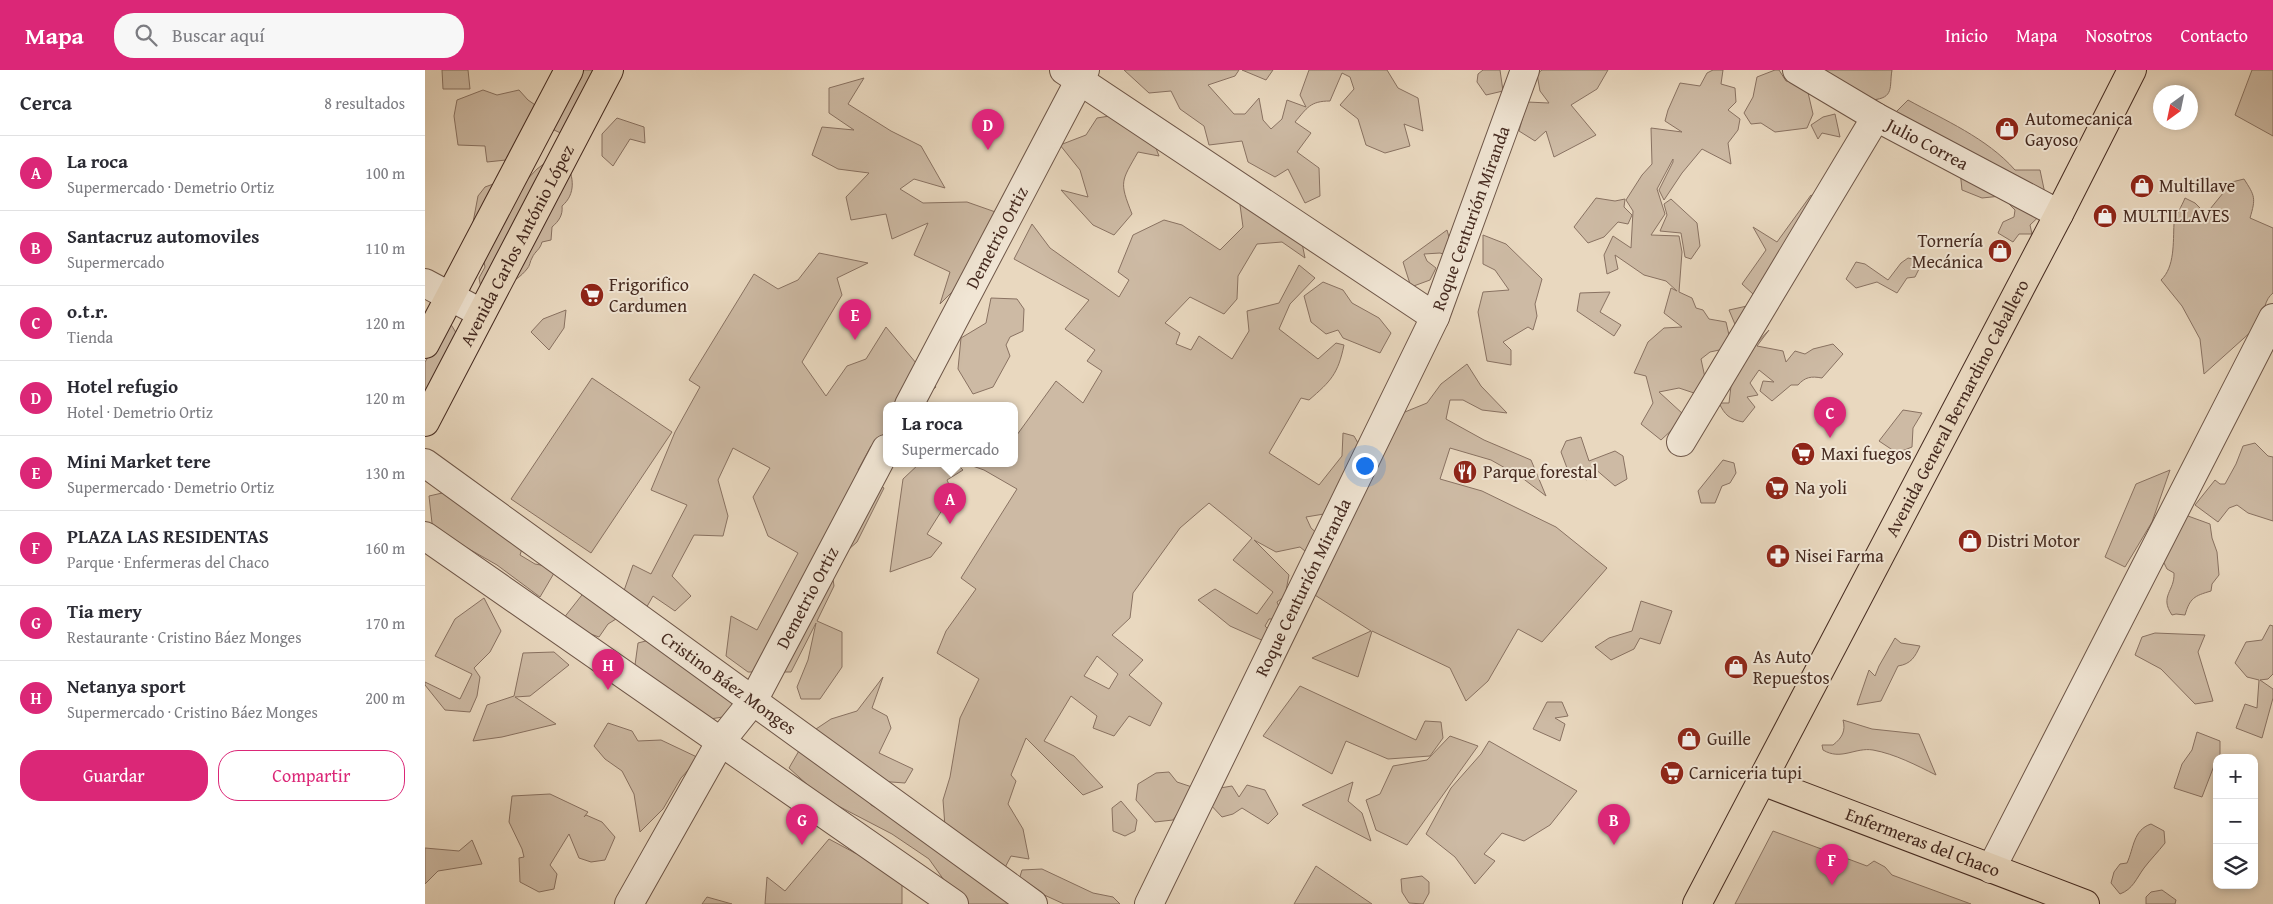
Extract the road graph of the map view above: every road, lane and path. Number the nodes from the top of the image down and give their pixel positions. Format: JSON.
{"nodes":[{"id":1,"x":569,"y":70,"type":"edge"},
{"id":2,"x":609,"y":70,"type":"edge"},
{"id":3,"x":1525,"y":70,"type":"edge"},
{"id":4,"x":1797,"y":70,"type":"edge"},
{"id":5,"x":2132,"y":70,"type":"edge"},
{"id":6,"x":1077,"y":74,"type":"edge"},
{"id":7,"x":1876,"y":117,"type":"junction"},
{"id":8,"x":2059,"y":214,"type":"junction"},
{"id":9,"x":425,"y":283,"type":"edge"},
{"id":10,"x":451,"y":298,"type":"junction"},
{"id":11,"x":481,"y":313,"type":"junction"},
{"id":12,"x":1435,"y":317,"type":"junction"},
{"id":13,"x":2273,"y":318,"type":"edge"},
{"id":14,"x":425,"y":344,"type":"edge"},
{"id":15,"x":911,"y":402,"type":"edge"},
{"id":16,"x":425,"y":422,"type":"edge"},
{"id":17,"x":1681,"y":442,"type":"dead end"},
{"id":18,"x":883,"y":454,"type":"edge"},
{"id":19,"x":425,"y":464,"type":"edge"},
{"id":20,"x":425,"y":536,"type":"edge"},
{"id":21,"x":753,"y":701,"type":"junction"},
{"id":22,"x":721,"y":741,"type":"junction"},
{"id":23,"x":1762,"y":781,"type":"junction"},
{"id":24,"x":1991,"y":869,"type":"junction"},
{"id":25,"x":629,"y":904,"type":"edge"},
{"id":26,"x":954,"y":904,"type":"edge"},
{"id":27,"x":1033,"y":904,"type":"edge"},
{"id":28,"x":1149,"y":904,"type":"edge"},
{"id":29,"x":1697,"y":904,"type":"edge"},
{"id":30,"x":2085,"y":904,"type":"edge"}],
"edges":[{"from":1,"to":10,"type":"main road","name":"Avenida Carlos António López"},
{"from":2,"to":11,"type":"main road","name":"Avenida Carlos António López"},
{"from":3,"to":12,"type":"street","name":"Roque Centurión Miranda"},
{"from":4,"to":7,"type":"street","name":"Julio Correa"},
{"from":5,"to":8,"type":"main road","name":"Avenida General Bernardino Caballero"},
{"from":6,"to":12,"type":"street"},
{"from":6,"to":15,"type":"street","name":"Demetrio Ortiz"},
{"from":7,"to":8,"type":"street","name":"Julio Correa"},
{"from":7,"to":17,"type":"street"},
{"from":8,"to":23,"type":"main road","name":"Avenida General Bernardino Caballero"},
{"from":9,"to":10,"type":"street"},
{"from":10,"to":11,"type":"street"},
{"from":10,"to":14,"type":"main road","name":"Avenida Carlos António López"},
{"from":11,"to":16,"type":"main road","name":"Avenida Carlos António López"},
{"from":12,"to":28,"type":"street","name":"Roque Centurión Miranda"},
{"from":13,"to":24,"type":"street"},
{"from":18,"to":21,"type":"street","name":"Demetrio Ortiz"},
{"from":19,"to":21,"type":"street","name":"Cristino Báez Monges"},
{"from":20,"to":22,"type":"street"},
{"from":21,"to":22,"type":"street","name":"Demetrio Ortiz"},
{"from":21,"to":27,"type":"street","name":"Cristino Báez Monges"},
{"from":22,"to":25,"type":"street","name":"Demetrio Ortiz"},
{"from":22,"to":26,"type":"street"},
{"from":23,"to":24,"type":"main road","name":"Enfermeras del Chaco"},
{"from":23,"to":29,"type":"main road","name":"Avenida General Bernardino Caballero"},
{"from":24,"to":30,"type":"main road","name":"Enfermeras del Chaco"}]}
